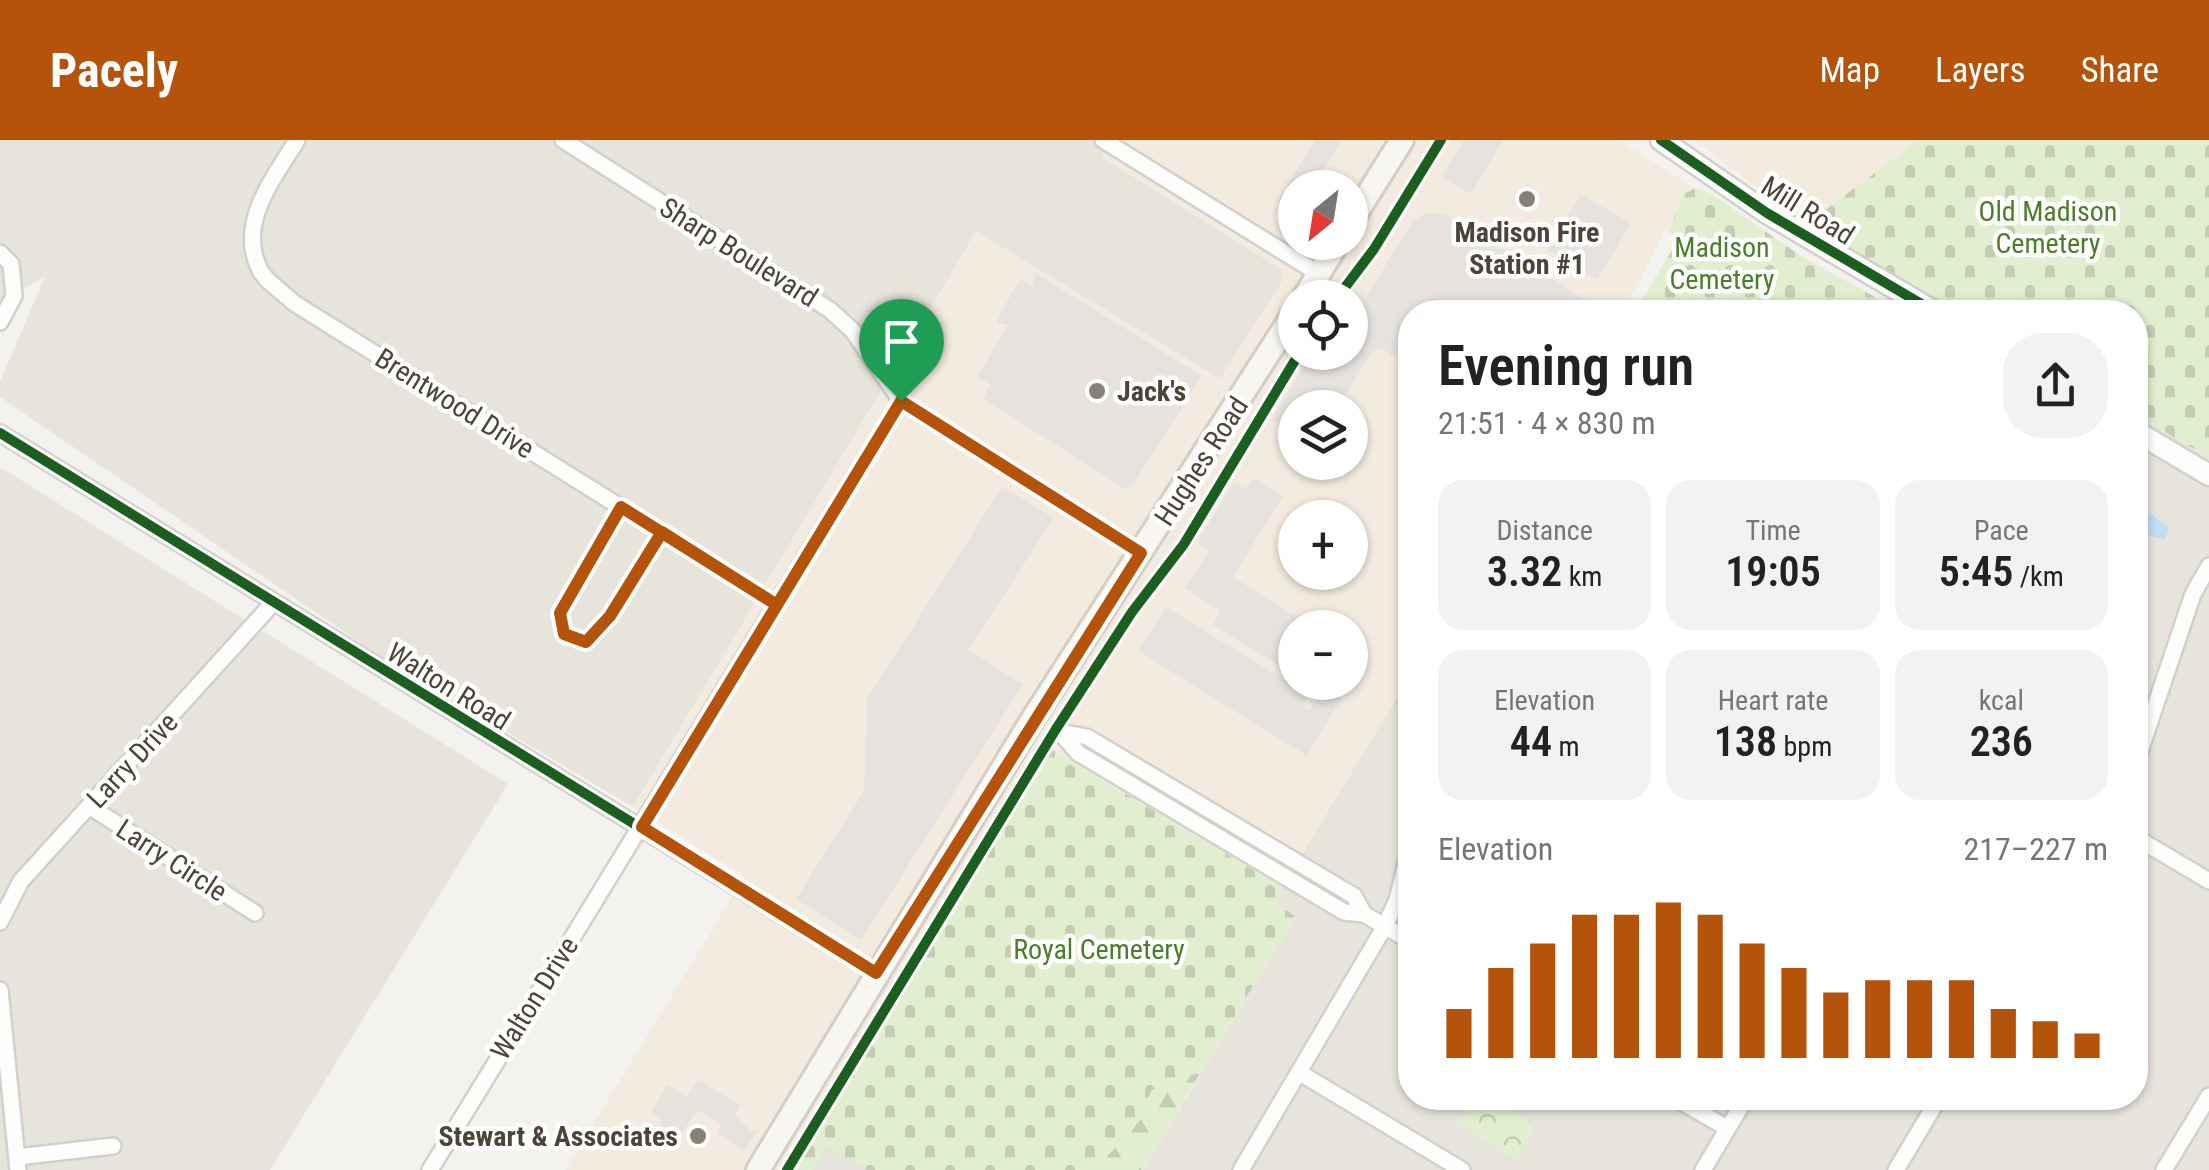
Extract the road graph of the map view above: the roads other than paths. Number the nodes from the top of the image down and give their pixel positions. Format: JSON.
{"nodes":[{"id":1,"x":297,"y":140,"type":"edge"},
{"id":2,"x":563,"y":140,"type":"edge"},
{"id":3,"x":1102,"y":140,"type":"edge"},
{"id":4,"x":1402,"y":140,"type":"edge"},
{"id":5,"x":1661,"y":140,"type":"edge"},
{"id":6,"x":1129,"y":147,"type":"edge"},
{"id":7,"x":1368,"y":195,"type":"edge"},
{"id":8,"x":0,"y":253,"type":"edge"},
{"id":9,"x":1327,"y":260,"type":"edge"},
{"id":10,"x":1319,"y":274,"type":"junction"},
{"id":11,"x":1315,"y":280,"type":"edge"},
{"id":12,"x":1915,"y":300,"type":"edge"},
{"id":13,"x":0,"y":322,"type":"edge"},
{"id":14,"x":1278,"y":339,"type":"edge"},
{"id":15,"x":901,"y":401,"type":"junction"},
{"id":16,"x":0,"y":433,"type":"edge"},
{"id":17,"x":2148,"y":439,"type":"edge"},
{"id":18,"x":2209,"y":475,"type":"edge"},
{"id":19,"x":621,"y":507,"type":"junction"},
{"id":20,"x":662,"y":532,"type":"junction"},
{"id":21,"x":1141,"y":553,"type":"junction"},
{"id":22,"x":2209,"y":566,"type":"edge"},
{"id":23,"x":273,"y":603,"type":"junction"},
{"id":24,"x":777,"y":605,"type":"junction"},
{"id":25,"x":1034,"y":718,"type":"junction"},
{"id":26,"x":2148,"y":727,"type":"edge"},
{"id":27,"x":1060,"y":732,"type":"junction"},
{"id":28,"x":89,"y":806,"type":"junction"},
{"id":29,"x":642,"y":827,"type":"junction"},
{"id":30,"x":1252,"y":835,"type":"junction"},
{"id":31,"x":2148,"y":845,"type":"edge"},
{"id":32,"x":1242,"y":851,"type":"junction"},
{"id":33,"x":2209,"y":881,"type":"edge"},
{"id":34,"x":1398,"y":896,"type":"edge"},
{"id":35,"x":255,"y":913,"type":"dead end"},
{"id":36,"x":1364,"y":914,"type":"junction"},
{"id":37,"x":0,"y":922,"type":"edge"},
{"id":38,"x":1385,"y":926,"type":"junction"},
{"id":39,"x":1398,"y":934,"type":"edge"},
{"id":40,"x":876,"y":973,"type":"junction"},
{"id":41,"x":0,"y":990,"type":"edge"},
{"id":42,"x":1300,"y":1073,"type":"junction"},
{"id":43,"x":2209,"y":1096,"type":"edge"},
{"id":44,"x":1696,"y":1110,"type":"edge"},
{"id":45,"x":1738,"y":1110,"type":"edge"},
{"id":46,"x":1932,"y":1110,"type":"edge"},
{"id":47,"x":1727,"y":1128,"type":"junction"},
{"id":48,"x":113,"y":1146,"type":"dead end"},
{"id":49,"x":18,"y":1164,"type":"edge"},
{"id":50,"x":430,"y":1170,"type":"edge"},
{"id":51,"x":758,"y":1170,"type":"edge"},
{"id":52,"x":1241,"y":1170,"type":"edge"},
{"id":53,"x":1462,"y":1170,"type":"edge"},
{"id":54,"x":1702,"y":1170,"type":"edge"},
{"id":55,"x":1896,"y":1170,"type":"edge"},
{"id":56,"x":2164,"y":1170,"type":"edge"}],
"edges":[{"from":1,"to":19,"type":"street","name":"Brentwood Drive"},
{"from":2,"to":15,"type":"street","name":"Sharp Boulevard"},
{"from":3,"to":6,"type":"street"},
{"from":4,"to":7,"type":"main road"},
{"from":5,"to":12,"type":"street","name":"Mill Road"},
{"from":6,"to":10,"type":"street"},
{"from":8,"to":13,"type":"street"},
{"from":9,"to":10,"type":"main road"},
{"from":10,"to":11,"type":"main road"},
{"from":14,"to":21,"type":"main road","name":"Hughes Road"},
{"from":15,"to":21,"type":"street","name":"Sharp Boulevard"},
{"from":15,"to":24,"type":"street","name":"Walton Drive"},
{"from":16,"to":23,"type":"street","name":"Walton Road"},
{"from":17,"to":18,"type":"street"},
{"from":19,"to":20,"type":"street","name":"Brentwood Drive"},
{"from":19,"to":20,"type":"street"},
{"from":20,"to":24,"type":"street","name":"Brentwood Drive"},
{"from":21,"to":25,"type":"main road","name":"Hughes Road"},
{"from":22,"to":26,"type":"street"},
{"from":23,"to":28,"type":"street","name":"Larry Drive"},
{"from":23,"to":29,"type":"street","name":"Walton Road"},
{"from":24,"to":29,"type":"street","name":"Walton Drive"},
{"from":25,"to":27,"type":"street"},
{"from":25,"to":40,"type":"main road","name":"Hughes Road"},
{"from":27,"to":30,"type":"street"},
{"from":27,"to":32,"type":"street"},
{"from":28,"to":35,"type":"street","name":"Larry Circle"},
{"from":28,"to":37,"type":"street","name":"Larry Drive"},
{"from":29,"to":40,"type":"street","name":"Walton Road"},
{"from":29,"to":50,"type":"street","name":"Walton Drive"},
{"from":30,"to":32,"type":"street"},
{"from":30,"to":36,"type":"street"},
{"from":31,"to":33,"type":"street"},
{"from":32,"to":36,"type":"street"},
{"from":34,"to":38,"type":"street"},
{"from":36,"to":38,"type":"street"},
{"from":38,"to":39,"type":"street"},
{"from":38,"to":42,"type":"street"},
{"from":40,"to":51,"type":"main road","name":"Hughes Road"},
{"from":41,"to":49,"type":"street"},
{"from":42,"to":52,"type":"street"},
{"from":42,"to":53,"type":"street"},
{"from":43,"to":56,"type":"street"},
{"from":44,"to":47,"type":"street"},
{"from":45,"to":47,"type":"street"},
{"from":46,"to":55,"type":"street"},
{"from":47,"to":54,"type":"street"},
{"from":48,"to":49,"type":"street"}]}
